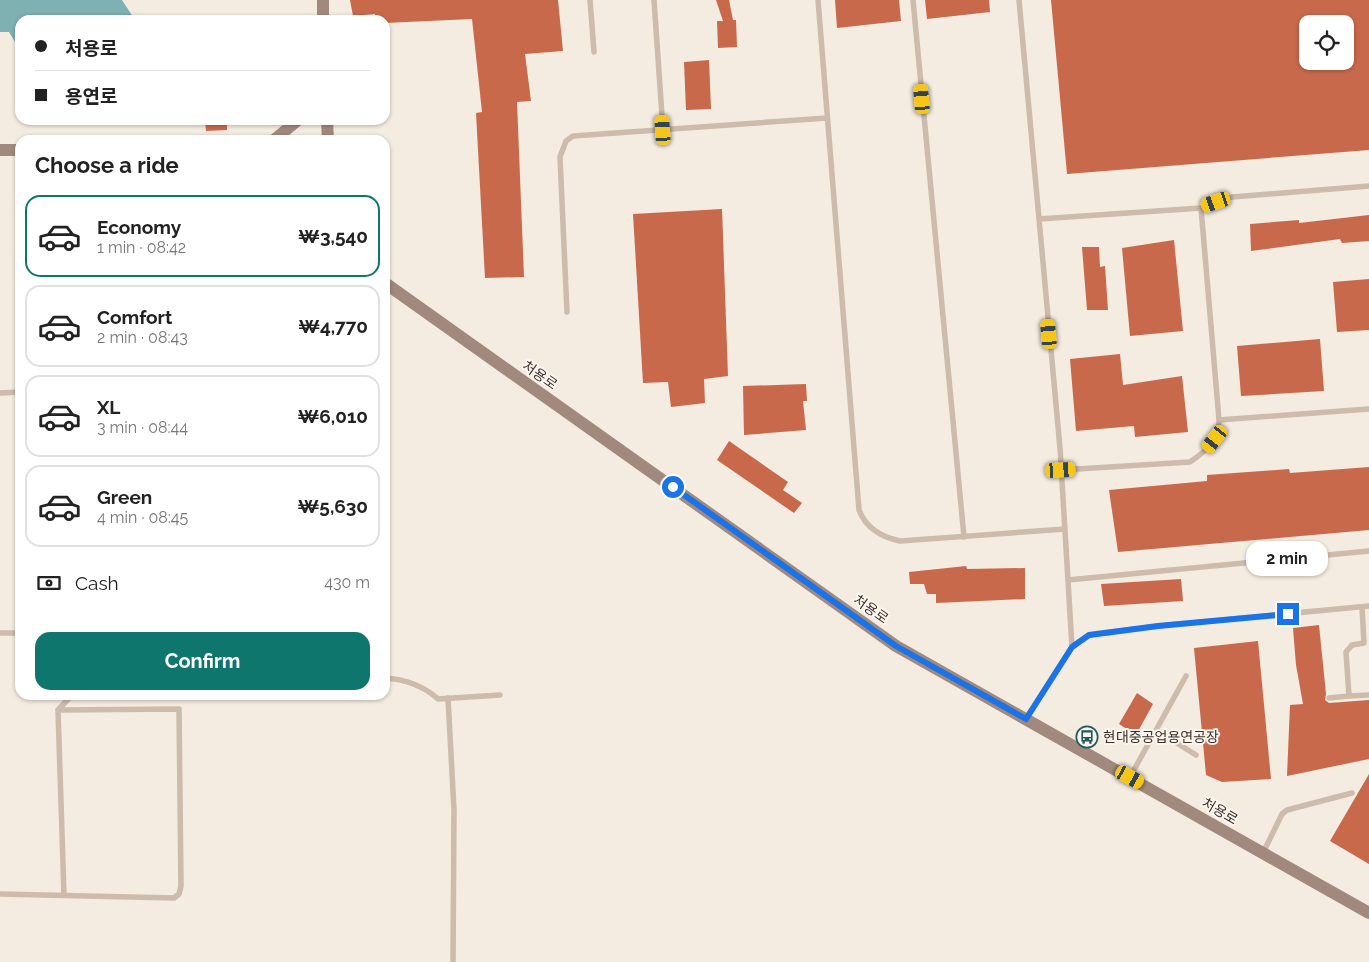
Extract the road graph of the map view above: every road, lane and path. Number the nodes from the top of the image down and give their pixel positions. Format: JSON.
{"nodes":[{"id":1,"x":323,"y":0,"type":"edge"},
{"id":2,"x":329,"y":0,"type":"edge"},
{"id":3,"x":590,"y":0,"type":"edge"},
{"id":4,"x":654,"y":0,"type":"edge"},
{"id":5,"x":818,"y":0,"type":"edge"},
{"id":6,"x":913,"y":0,"type":"edge"},
{"id":7,"x":1019,"y":0,"type":"edge"},
{"id":8,"x":323,"y":15,"type":"edge"},
{"id":9,"x":324,"y":15,"type":"edge"},
{"id":10,"x":594,"y":52,"type":"dead end"},
{"id":11,"x":827,"y":118,"type":"junction"},
{"id":12,"x":292,"y":125,"type":"edge"},
{"id":13,"x":663,"y":130,"type":"junction"},
{"id":14,"x":280,"y":135,"type":"edge"},
{"id":15,"x":0,"y":150,"type":"edge"},
{"id":16,"x":15,"y":150,"type":"edge"},
{"id":17,"x":1369,"y":186,"type":"edge"},
{"id":18,"x":1200,"y":208,"type":"junction"},
{"id":19,"x":1039,"y":219,"type":"junction"},
{"id":20,"x":390,"y":287,"type":"edge"},
{"id":21,"x":567,"y":312,"type":"dead end"},
{"id":22,"x":15,"y":392,"type":"edge"},
{"id":23,"x":0,"y":393,"type":"edge"},
{"id":24,"x":1369,"y":409,"type":"edge"},
{"id":25,"x":1219,"y":420,"type":"junction"},
{"id":26,"x":1061,"y":470,"type":"junction"},
{"id":27,"x":1065,"y":529,"type":"junction"},
{"id":28,"x":964,"y":537,"type":"junction"},
{"id":29,"x":1369,"y":551,"type":"edge"},
{"id":30,"x":1068,"y":580,"type":"junction"},
{"id":31,"x":1366,"y":606,"type":"edge"},
{"id":32,"x":0,"y":633,"type":"edge"},
{"id":33,"x":15,"y":633,"type":"edge"},
{"id":34,"x":1367,"y":643,"type":"edge"},
{"id":35,"x":1072,"y":647,"type":"junction"},
{"id":36,"x":1186,"y":676,"type":"dead end"},
{"id":37,"x":390,"y":679,"type":"edge"},
{"id":38,"x":500,"y":695,"type":"dead end"},
{"id":39,"x":1369,"y":695,"type":"edge"},
{"id":40,"x":1349,"y":696,"type":"junction"},
{"id":41,"x":448,"y":698,"type":"junction"},
{"id":42,"x":1329,"y":698,"type":"dead end"},
{"id":43,"x":67,"y":700,"type":"edge"},
{"id":44,"x":58,"y":710,"type":"junction"},
{"id":45,"x":1026,"y":719,"type":"junction"},
{"id":46,"x":1156,"y":730,"type":"junction"},
{"id":47,"x":1196,"y":755,"type":"dead end"},
{"id":48,"x":1130,"y":777,"type":"junction"},
{"id":49,"x":1352,"y":793,"type":"dead end"},
{"id":50,"x":1263,"y":853,"type":"junction"},
{"id":51,"x":0,"y":894,"type":"edge"},
{"id":52,"x":64,"y":895,"type":"junction"},
{"id":53,"x":1369,"y":913,"type":"edge"},
{"id":54,"x":453,"y":962,"type":"edge"}],
"edges":[{"from":1,"to":8,"type":"street"},
{"from":2,"to":9,"type":"street"},
{"from":3,"to":10,"type":"lane"},
{"from":4,"to":13,"type":"lane"},
{"from":5,"to":11,"type":"lane"},
{"from":6,"to":28,"type":"lane"},
{"from":7,"to":19,"type":"lane"},
{"from":11,"to":13,"type":"lane"},
{"from":11,"to":28,"type":"lane"},
{"from":12,"to":14,"type":"street"},
{"from":13,"to":21,"type":"lane"},
{"from":15,"to":16,"type":"street"},
{"from":17,"to":18,"type":"lane"},
{"from":18,"to":19,"type":"lane"},
{"from":18,"to":25,"type":"lane"},
{"from":19,"to":26,"type":"lane"},
{"from":20,"to":45,"type":"street","name":"처용로"},
{"from":22,"to":23,"type":"lane"},
{"from":24,"to":25,"type":"lane"},
{"from":25,"to":26,"type":"lane"},
{"from":26,"to":27,"type":"lane"},
{"from":27,"to":28,"type":"lane"},
{"from":27,"to":30,"type":"lane"},
{"from":29,"to":30,"type":"lane"},
{"from":30,"to":35,"type":"lane"},
{"from":31,"to":34,"type":"lane"},
{"from":31,"to":35,"type":"lane"},
{"from":32,"to":33,"type":"lane"},
{"from":34,"to":40,"type":"lane"},
{"from":35,"to":45,"type":"lane"},
{"from":36,"to":46,"type":"lane"},
{"from":37,"to":41,"type":"lane"},
{"from":38,"to":41,"type":"lane"},
{"from":39,"to":40,"type":"lane"},
{"from":40,"to":42,"type":"lane"},
{"from":41,"to":54,"type":"lane"},
{"from":43,"to":44,"type":"lane"},
{"from":44,"to":52,"type":"lane"},
{"from":44,"to":52,"type":"lane"},
{"from":45,"to":48,"type":"street","name":"처용로"},
{"from":46,"to":47,"type":"lane"},
{"from":46,"to":48,"type":"lane"},
{"from":48,"to":50,"type":"street","name":"처용로"},
{"from":49,"to":50,"type":"lane"},
{"from":50,"to":53,"type":"street","name":"처용로"},
{"from":51,"to":52,"type":"lane"}]}
